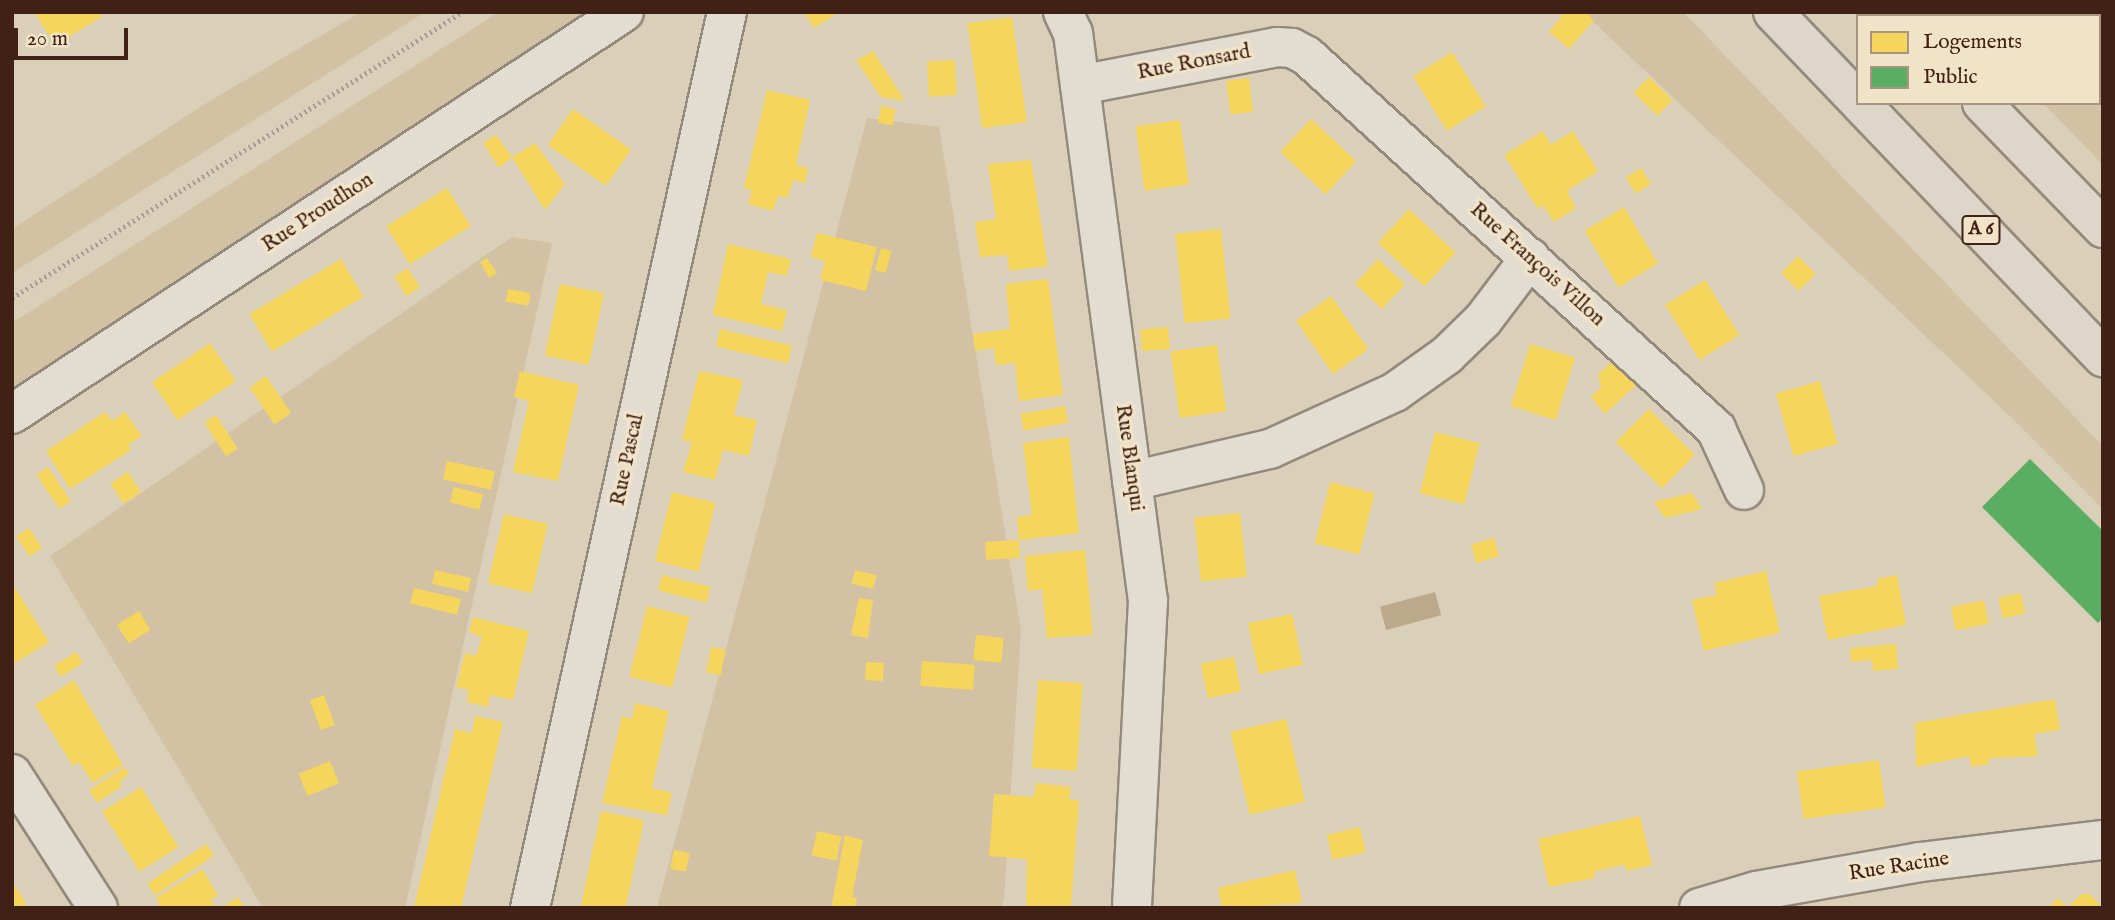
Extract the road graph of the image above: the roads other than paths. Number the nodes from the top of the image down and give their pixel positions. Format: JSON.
{"nodes":[{"id":1,"x":624,"y":12,"type":"edge"},
{"id":2,"x":727,"y":12,"type":"edge"},
{"id":3,"x":1063,"y":12,"type":"edge"},
{"id":4,"x":1773,"y":12,"type":"edge"},
{"id":5,"x":1307,"y":56,"type":"joint"},
{"id":6,"x":1080,"y":85,"type":"junction"},
{"id":7,"x":1856,"y":99,"type":"edge"},
{"id":8,"x":1862,"y":105,"type":"edge"},
{"id":9,"x":1984,"y":105,"type":"edge"},
{"id":10,"x":2103,"y":228,"type":"edge"},
{"id":11,"x":1530,"y":258,"type":"junction"},
{"id":12,"x":2103,"y":357,"type":"edge"},
{"id":13,"x":12,"y":414,"type":"edge"},
{"id":14,"x":1132,"y":481,"type":"junction"},
{"id":15,"x":1744,"y":490,"type":"dead end"},
{"id":16,"x":12,"y":774,"type":"edge"},
{"id":17,"x":2103,"y":840,"type":"edge"},
{"id":18,"x":98,"y":908,"type":"edge"},
{"id":19,"x":530,"y":908,"type":"edge"},
{"id":20,"x":1132,"y":908,"type":"edge"},
{"id":21,"x":1699,"y":908,"type":"edge"}],
"edges":[{"from":1,"to":13,"type":"street","name":"Rue Proudhon"},
{"from":2,"to":19,"type":"street","name":"Rue Pascal"},
{"from":3,"to":6,"type":"street","name":"Rue Blanqui"},
{"from":4,"to":7,"type":"highway","number":"A 6"},
{"from":5,"to":6,"type":"street","name":"Rue Ronsard"},
{"from":5,"to":11,"type":"street","name":"Rue François Villon"},
{"from":6,"to":14,"type":"street","name":"Rue Blanqui"},
{"from":8,"to":12,"type":"highway","number":"A 6"},
{"from":9,"to":10,"type":"highway"},
{"from":11,"to":14,"type":"street"},
{"from":11,"to":15,"type":"street","name":"Rue François Villon"},
{"from":14,"to":20,"type":"street","name":"Rue Blanqui"},
{"from":16,"to":18,"type":"street"},
{"from":17,"to":21,"type":"street","name":"Rue Racine"}]}
